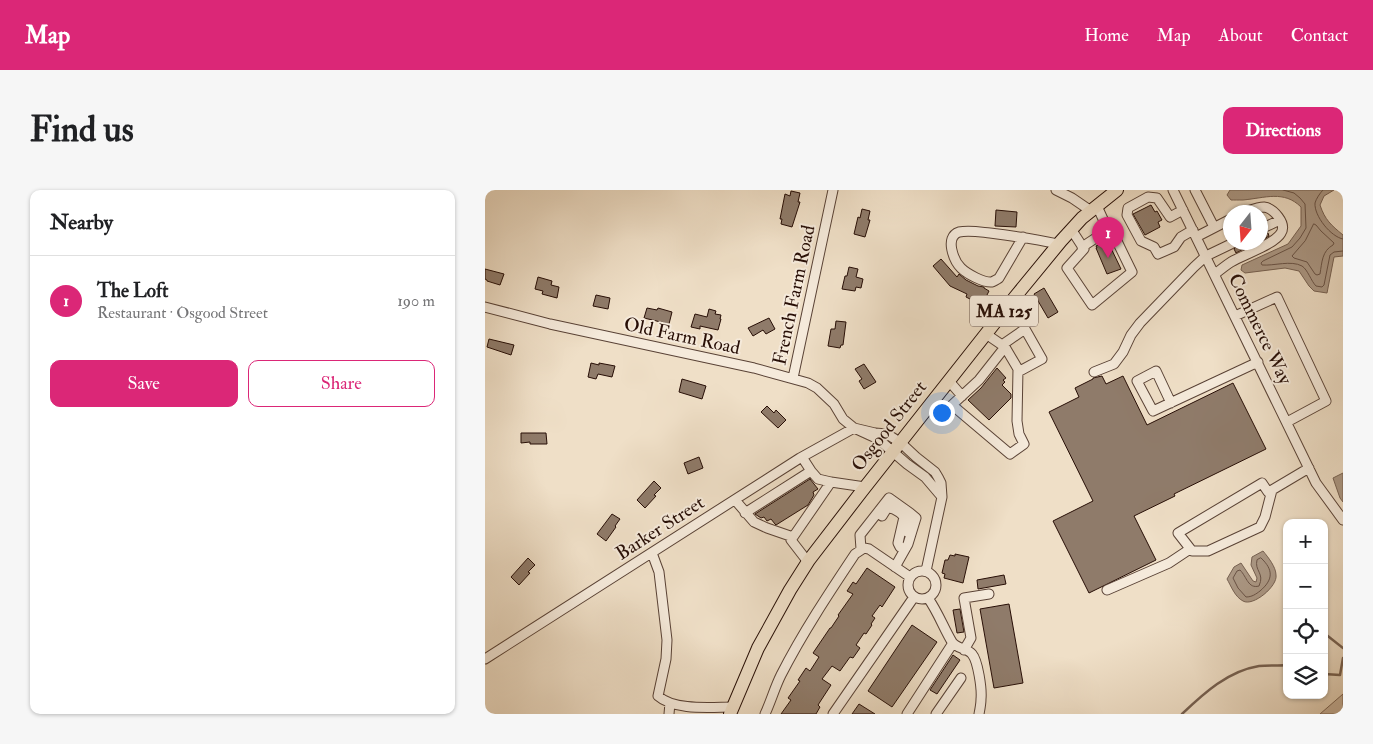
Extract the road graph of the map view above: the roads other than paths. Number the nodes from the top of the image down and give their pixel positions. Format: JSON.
{"nodes":[{"id":1,"x":833,"y":190,"type":"edge"},
{"id":2,"x":1056,"y":190,"type":"edge"},
{"id":3,"x":1117,"y":190,"type":"edge"},
{"id":4,"x":1173,"y":190,"type":"edge"},
{"id":5,"x":1195,"y":190,"type":"edge"},
{"id":6,"x":1094,"y":208,"type":"junction"},
{"id":7,"x":1268,"y":208,"type":"edge"},
{"id":8,"x":1183,"y":210,"type":"junction"},
{"id":9,"x":1280,"y":220,"type":"junction"},
{"id":10,"x":1223,"y":223,"type":"edge"},
{"id":11,"x":1268,"y":226,"type":"edge"},
{"id":12,"x":1214,"y":227,"type":"junction"},
{"id":13,"x":1071,"y":229,"type":"junction"},
{"id":14,"x":1108,"y":230,"type":"junction"},
{"id":15,"x":1194,"y":233,"type":"junction"},
{"id":16,"x":1023,"y":237,"type":"junction"},
{"id":17,"x":1058,"y":244,"type":"junction"},
{"id":18,"x":1082,"y":247,"type":"junction"},
{"id":19,"x":1223,"y":248,"type":"edge"},
{"id":20,"x":1206,"y":256,"type":"junction"},
{"id":21,"x":1215,"y":274,"type":"junction"},
{"id":22,"x":485,"y":307,"type":"edge"},
{"id":23,"x":1235,"y":316,"type":"junction"},
{"id":24,"x":986,"y":334,"type":"junction"},
{"id":25,"x":1004,"y":346,"type":"junction"},
{"id":26,"x":1257,"y":362,"type":"junction"},
{"id":27,"x":1017,"y":372,"type":"junction"},
{"id":28,"x":1094,"y":372,"type":"dead end"},
{"id":29,"x":793,"y":378,"type":"junction"},
{"id":30,"x":949,"y":381,"type":"junction"},
{"id":31,"x":962,"y":396,"type":"junction"},
{"id":32,"x":1171,"y":403,"type":"junction"},
{"id":33,"x":1287,"y":422,"type":"junction"},
{"id":34,"x":854,"y":428,"type":"junction"},
{"id":35,"x":897,"y":447,"type":"junction"},
{"id":36,"x":802,"y":457,"type":"junction"},
{"id":37,"x":1309,"y":468,"type":"junction"},
{"id":38,"x":811,"y":471,"type":"junction"},
{"id":39,"x":831,"y":482,"type":"junction"},
{"id":40,"x":865,"y":487,"type":"junction"},
{"id":41,"x":1272,"y":490,"type":"junction"},
{"id":42,"x":735,"y":500,"type":"junction"},
{"id":43,"x":745,"y":513,"type":"junction"},
{"id":44,"x":1343,"y":520,"type":"edge"},
{"id":45,"x":793,"y":537,"type":"junction"},
{"id":46,"x":861,"y":544,"type":"junction"},
{"id":47,"x":1190,"y":549,"type":"junction"},
{"id":48,"x":651,"y":553,"type":"junction"},
{"id":49,"x":808,"y":562,"type":"junction"},
{"id":50,"x":898,"y":562,"type":"junction"},
{"id":51,"x":926,"y":571,"type":"junction"},
{"id":52,"x":910,"y":577,"type":"junction"},
{"id":53,"x":1107,"y":590,"type":"dead end"},
{"id":54,"x":989,"y":594,"type":"dead end"},
{"id":55,"x":914,"y":597,"type":"junction"},
{"id":56,"x":928,"y":598,"type":"junction"},
{"id":57,"x":953,"y":643,"type":"junction"},
{"id":58,"x":964,"y":650,"type":"junction"},
{"id":59,"x":485,"y":659,"type":"edge"},
{"id":60,"x":961,"y":678,"type":"dead end"},
{"id":61,"x":670,"y":703,"type":"junction"},
{"id":62,"x":732,"y":710,"type":"edge"},
{"id":63,"x":669,"y":714,"type":"edge"},
{"id":64,"x":765,"y":714,"type":"edge"},
{"id":65,"x":833,"y":714,"type":"edge"},
{"id":66,"x":907,"y":714,"type":"edge"},
{"id":67,"x":936,"y":714,"type":"edge"},
{"id":68,"x":979,"y":714,"type":"edge"}],
"edges":[{"from":1,"to":29,"type":"street","name":"French Farm Road"},
{"from":2,"to":6,"type":"street"},
{"from":3,"to":6,"type":"highway","name":"Osgood Street","number":"MA 125"},
{"from":4,"to":8,"type":"street","name":"Commerce Way"},
{"from":5,"to":12,"type":"street"},
{"from":6,"to":13,"type":"highway","name":"Osgood Street","number":"MA 125"},
{"from":6,"to":14,"type":"street"},
{"from":7,"to":9,"type":"street"},
{"from":8,"to":15,"type":"street","name":"Commerce Way"},
{"from":8,"to":15,"type":"street"},
{"from":9,"to":11,"type":"street"},
{"from":9,"to":21,"type":"street"},
{"from":10,"to":12,"type":"street"},
{"from":12,"to":15,"type":"street"},
{"from":13,"to":17,"type":"highway","name":"Osgood Street","number":"MA 125"},
{"from":13,"to":18,"type":"street"},
{"from":14,"to":18,"type":"street"},
{"from":14,"to":18,"type":"street"},
{"from":15,"to":20,"type":"street","name":"Commerce Way"},
{"from":16,"to":16,"type":"street"},
{"from":16,"to":17,"type":"street"},
{"from":17,"to":24,"type":"highway","name":"Osgood Street","number":"MA 125"},
{"from":19,"to":20,"type":"street"},
{"from":20,"to":21,"type":"street","name":"Commerce Way"},
{"from":20,"to":28,"type":"street"},
{"from":21,"to":23,"type":"street","name":"Commerce Way"},
{"from":22,"to":29,"type":"street","name":"Old Farm Road"},
{"from":23,"to":26,"type":"street","name":"Commerce Way"},
{"from":23,"to":33,"type":"street"},
{"from":24,"to":25,"type":"street"},
{"from":24,"to":30,"type":"highway","name":"Osgood Street","number":"MA 125"},
{"from":25,"to":27,"type":"street"},
{"from":25,"to":27,"type":"street"},
{"from":25,"to":31,"type":"street"},
{"from":26,"to":32,"type":"street"},
{"from":26,"to":33,"type":"street","name":"Commerce Way"},
{"from":27,"to":31,"type":"street"},
{"from":29,"to":34,"type":"street","name":"Old Farm Road"},
{"from":30,"to":31,"type":"street"},
{"from":30,"to":35,"type":"highway","name":"Osgood Street","number":"MA 125"},
{"from":32,"to":32,"type":"street"},
{"from":33,"to":37,"type":"street","name":"Commerce Way"},
{"from":34,"to":35,"type":"street"},
{"from":34,"to":36,"type":"street","name":"Barker Street"},
{"from":35,"to":40,"type":"highway","name":"Osgood Street","number":"MA 125"},
{"from":35,"to":51,"type":"street"},
{"from":36,"to":38,"type":"street"},
{"from":36,"to":42,"type":"street","name":"Barker Street"},
{"from":37,"to":41,"type":"street"},
{"from":37,"to":44,"type":"street","name":"Commerce Way"},
{"from":38,"to":39,"type":"street"},
{"from":38,"to":43,"type":"street"},
{"from":39,"to":40,"type":"street"},
{"from":39,"to":45,"type":"street"},
{"from":40,"to":49,"type":"highway","name":"Osgood Street","number":"MA 125"},
{"from":41,"to":47,"type":"street"},
{"from":41,"to":47,"type":"street"},
{"from":42,"to":43,"type":"street"},
{"from":42,"to":48,"type":"street","name":"Barker Street"},
{"from":43,"to":45,"type":"street"},
{"from":45,"to":49,"type":"street"},
{"from":46,"to":50,"type":"street"},
{"from":46,"to":50,"type":"street"},
{"from":46,"to":50,"type":"street"},
{"from":46,"to":64,"type":"street"},
{"from":47,"to":53,"type":"street"},
{"from":48,"to":59,"type":"street","name":"Barker Street"},
{"from":48,"to":61,"type":"street"},
{"from":49,"to":62,"type":"highway","name":"Osgood Street","number":"MA 125"},
{"from":50,"to":52,"type":"street"},
{"from":51,"to":52,"type":"street"},
{"from":51,"to":56,"type":"street"},
{"from":52,"to":55,"type":"street"},
{"from":54,"to":58,"type":"street"},
{"from":55,"to":56,"type":"street"},
{"from":55,"to":65,"type":"street"},
{"from":56,"to":57,"type":"street"},
{"from":57,"to":58,"type":"street"},
{"from":57,"to":66,"type":"street"},
{"from":58,"to":68,"type":"street"},
{"from":60,"to":67,"type":"street"},
{"from":61,"to":62,"type":"street"},
{"from":61,"to":63,"type":"street"}]}
